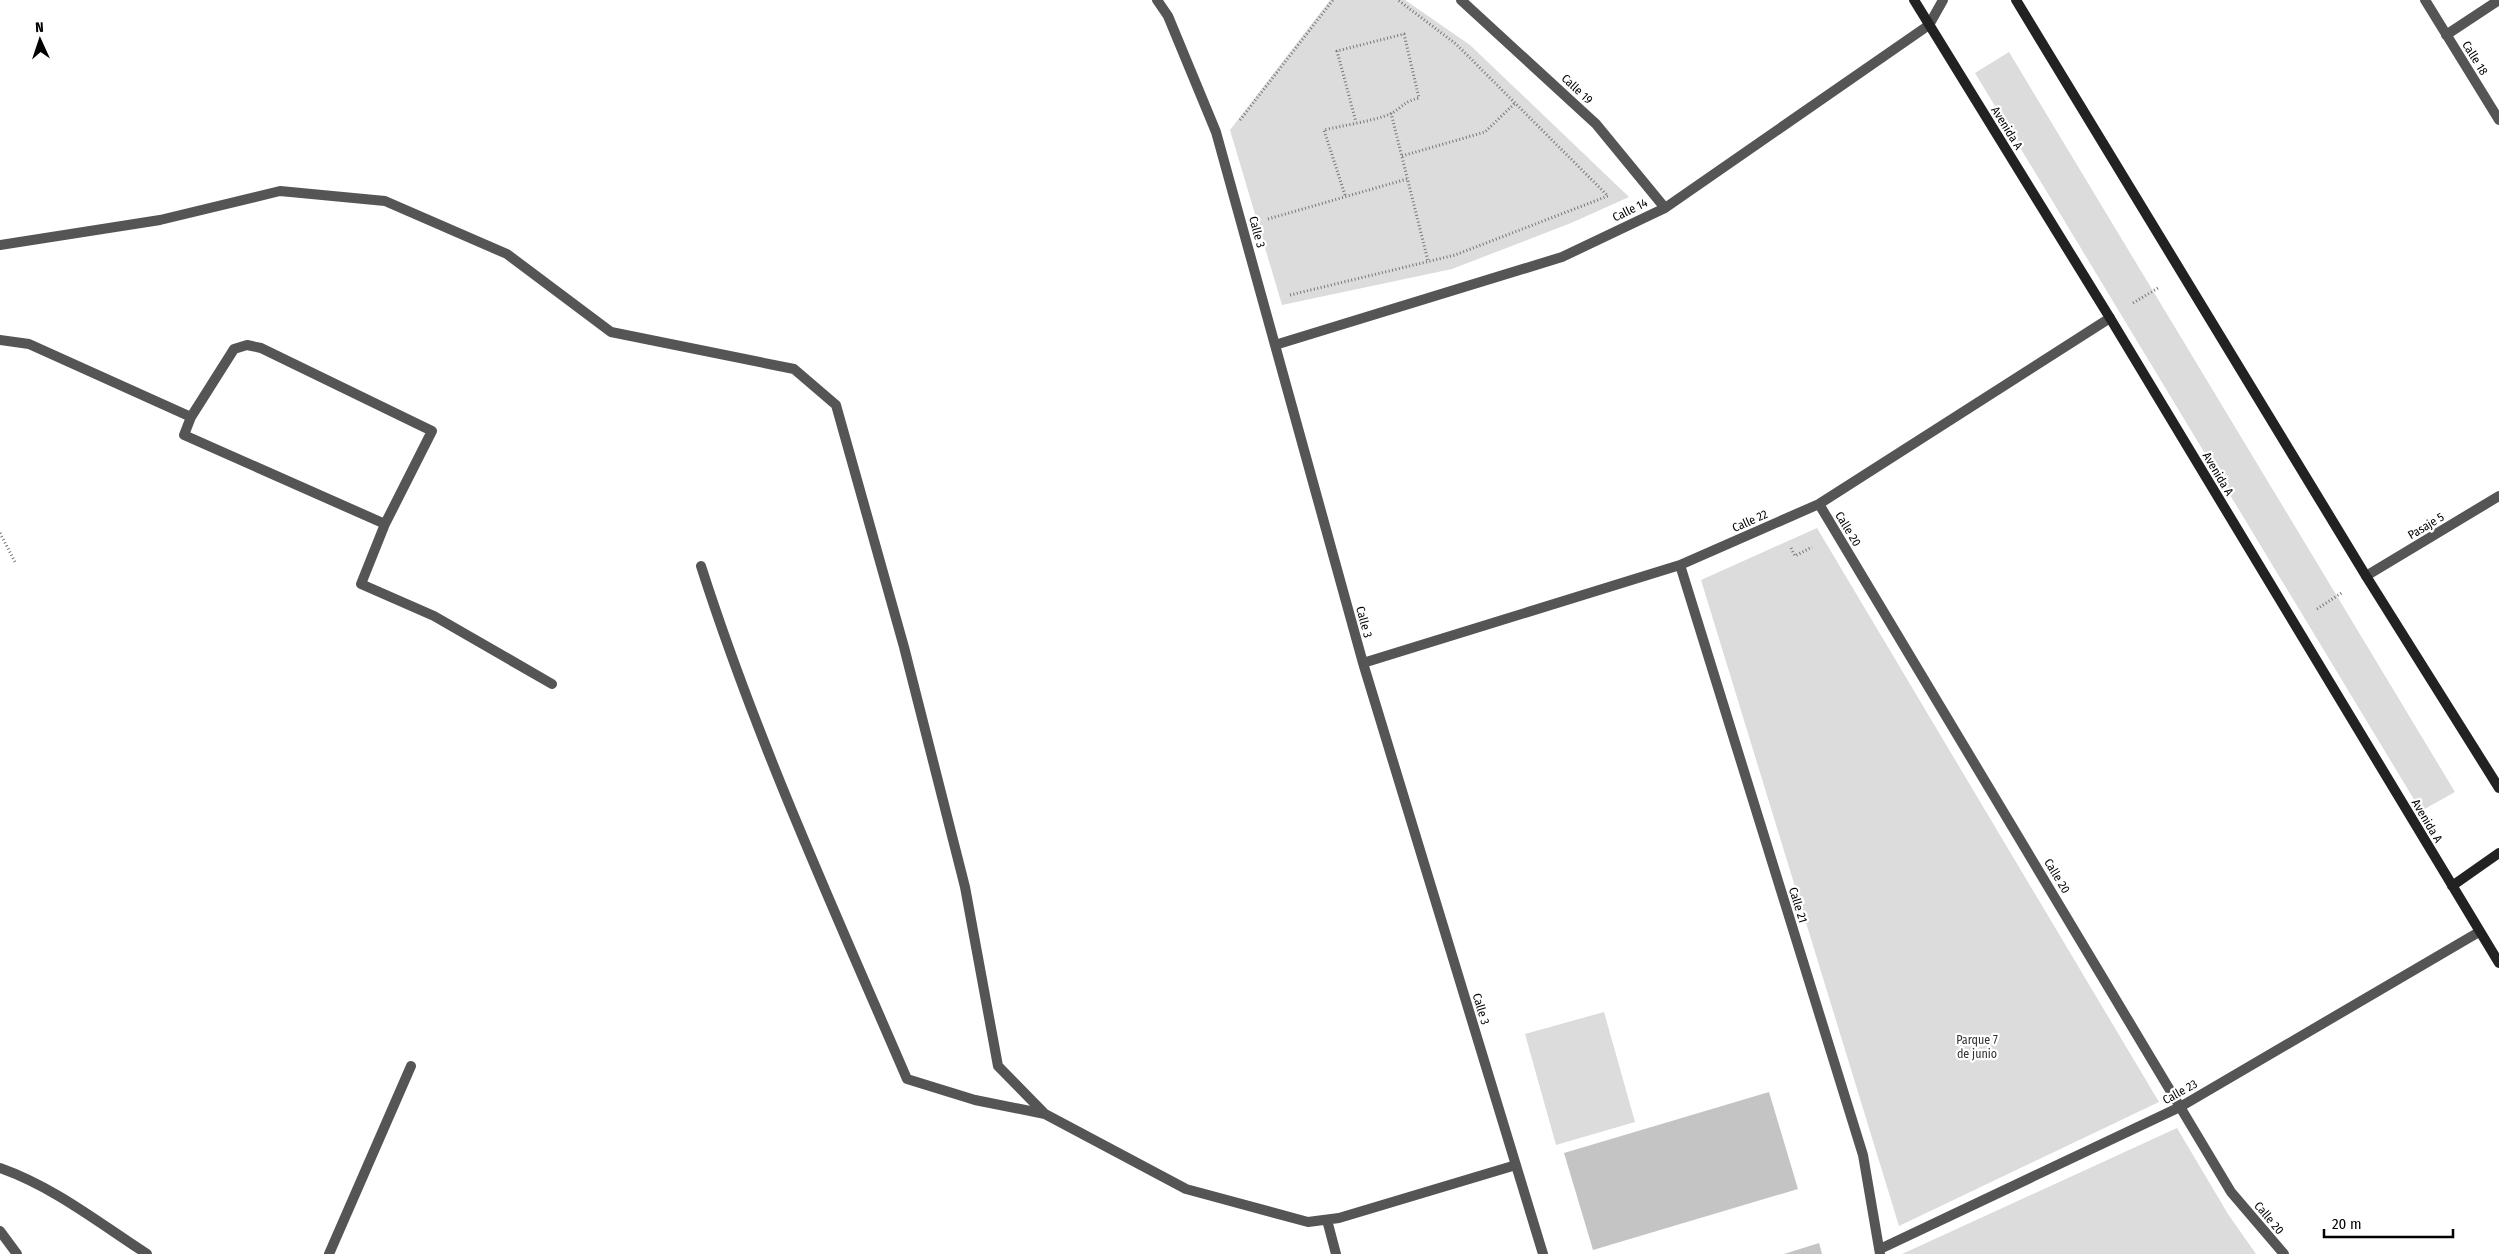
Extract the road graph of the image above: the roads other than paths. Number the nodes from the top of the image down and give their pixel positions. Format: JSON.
{"nodes":[{"id":1,"x":1157,"y":0,"type":"edge"},
{"id":2,"x":1461,"y":0,"type":"edge"},
{"id":3,"x":1914,"y":0,"type":"edge"},
{"id":4,"x":1943,"y":0,"type":"edge"},
{"id":5,"x":2016,"y":0,"type":"edge"},
{"id":6,"x":2425,"y":0,"type":"edge"},
{"id":7,"x":2499,"y":0,"type":"edge"},
{"id":8,"x":1929,"y":25,"type":"junction"},
{"id":9,"x":2446,"y":34,"type":"junction"},
{"id":10,"x":2499,"y":120,"type":"edge"},
{"id":11,"x":1665,"y":208,"type":"junction"},
{"id":12,"x":0,"y":245,"type":"edge"},
{"id":13,"x":2110,"y":318,"type":"junction"},
{"id":14,"x":0,"y":340,"type":"edge"},
{"id":15,"x":1275,"y":345,"type":"junction"},
{"id":16,"x":191,"y":417,"type":"junction"},
{"id":17,"x":2499,"y":496,"type":"edge"},
{"id":18,"x":1819,"y":504,"type":"junction"},
{"id":19,"x":385,"y":524,"type":"junction"},
{"id":20,"x":1680,"y":565,"type":"junction"},
{"id":21,"x":701,"y":566,"type":"dead end"},
{"id":22,"x":2366,"y":576,"type":"junction"},
{"id":23,"x":1363,"y":663,"type":"junction"},
{"id":24,"x":552,"y":684,"type":"dead end"},
{"id":25,"x":2499,"y":788,"type":"edge"},
{"id":26,"x":2499,"y":853,"type":"edge"},
{"id":27,"x":2452,"y":886,"type":"junction"},
{"id":28,"x":2479,"y":932,"type":"junction"},
{"id":29,"x":2499,"y":963,"type":"edge"},
{"id":30,"x":411,"y":1066,"type":"dead end"},
{"id":31,"x":2180,"y":1107,"type":"junction"},
{"id":32,"x":1045,"y":1114,"type":"junction"},
{"id":33,"x":1516,"y":1165,"type":"junction"},
{"id":34,"x":0,"y":1168,"type":"edge"},
{"id":35,"x":1327,"y":1220,"type":"junction"},
{"id":36,"x":0,"y":1231,"type":"edge"},
{"id":37,"x":1880,"y":1252,"type":"edge"},
{"id":38,"x":17,"y":1254,"type":"edge"},
{"id":39,"x":147,"y":1254,"type":"edge"},
{"id":40,"x":329,"y":1254,"type":"edge"},
{"id":41,"x":1336,"y":1254,"type":"edge"},
{"id":42,"x":1542,"y":1254,"type":"edge"},
{"id":43,"x":2284,"y":1254,"type":"edge"}],
"edges":[{"from":1,"to":15,"type":"street","name":"Calle 3"},
{"from":2,"to":11,"type":"street","name":"Calle 19"},
{"from":3,"to":8,"type":"main road","name":"Avenida A"},
{"from":4,"to":8,"type":"street","name":"Calle 14"},
{"from":5,"to":22,"type":"main road"},
{"from":6,"to":9,"type":"street","name":"Calle 18"},
{"from":7,"to":9,"type":"street","name":"Calle 18"},
{"from":8,"to":11,"type":"street","name":"Calle 14"},
{"from":8,"to":13,"type":"main road","name":"Avenida A"},
{"from":9,"to":10,"type":"street","name":"Calle 18"},
{"from":11,"to":15,"type":"street","name":"Calle 14"},
{"from":12,"to":32,"type":"street"},
{"from":13,"to":18,"type":"street","name":"Calle 22"},
{"from":13,"to":27,"type":"main road","name":"Avenida A"},
{"from":14,"to":16,"type":"street"},
{"from":15,"to":23,"type":"street","name":"Calle 3"},
{"from":16,"to":19,"type":"street"},
{"from":16,"to":19,"type":"street"},
{"from":17,"to":22,"type":"street","name":"Pasaje 5"},
{"from":18,"to":20,"type":"street","name":"Calle 22"},
{"from":18,"to":31,"type":"street","name":"Calle 20"},
{"from":19,"to":24,"type":"street"},
{"from":20,"to":23,"type":"street","name":"Calle 22"},
{"from":20,"to":37,"type":"street","name":"Calle 21"},
{"from":21,"to":32,"type":"street"},
{"from":22,"to":25,"type":"main road"},
{"from":23,"to":33,"type":"street","name":"Calle 3"},
{"from":26,"to":27,"type":"main road"},
{"from":27,"to":28,"type":"main road","name":"Avenida A"},
{"from":28,"to":29,"type":"main road","name":"Avenida A"},
{"from":28,"to":31,"type":"street","name":"Calle 23"},
{"from":30,"to":40,"type":"street"},
{"from":31,"to":37,"type":"street","name":"Calle 23"},
{"from":31,"to":43,"type":"street","name":"Calle 20"},
{"from":32,"to":35,"type":"street"},
{"from":33,"to":35,"type":"street"},
{"from":33,"to":42,"type":"street","name":"Calle 3"},
{"from":34,"to":39,"type":"street"},
{"from":35,"to":41,"type":"street"},
{"from":36,"to":38,"type":"street"}]}
